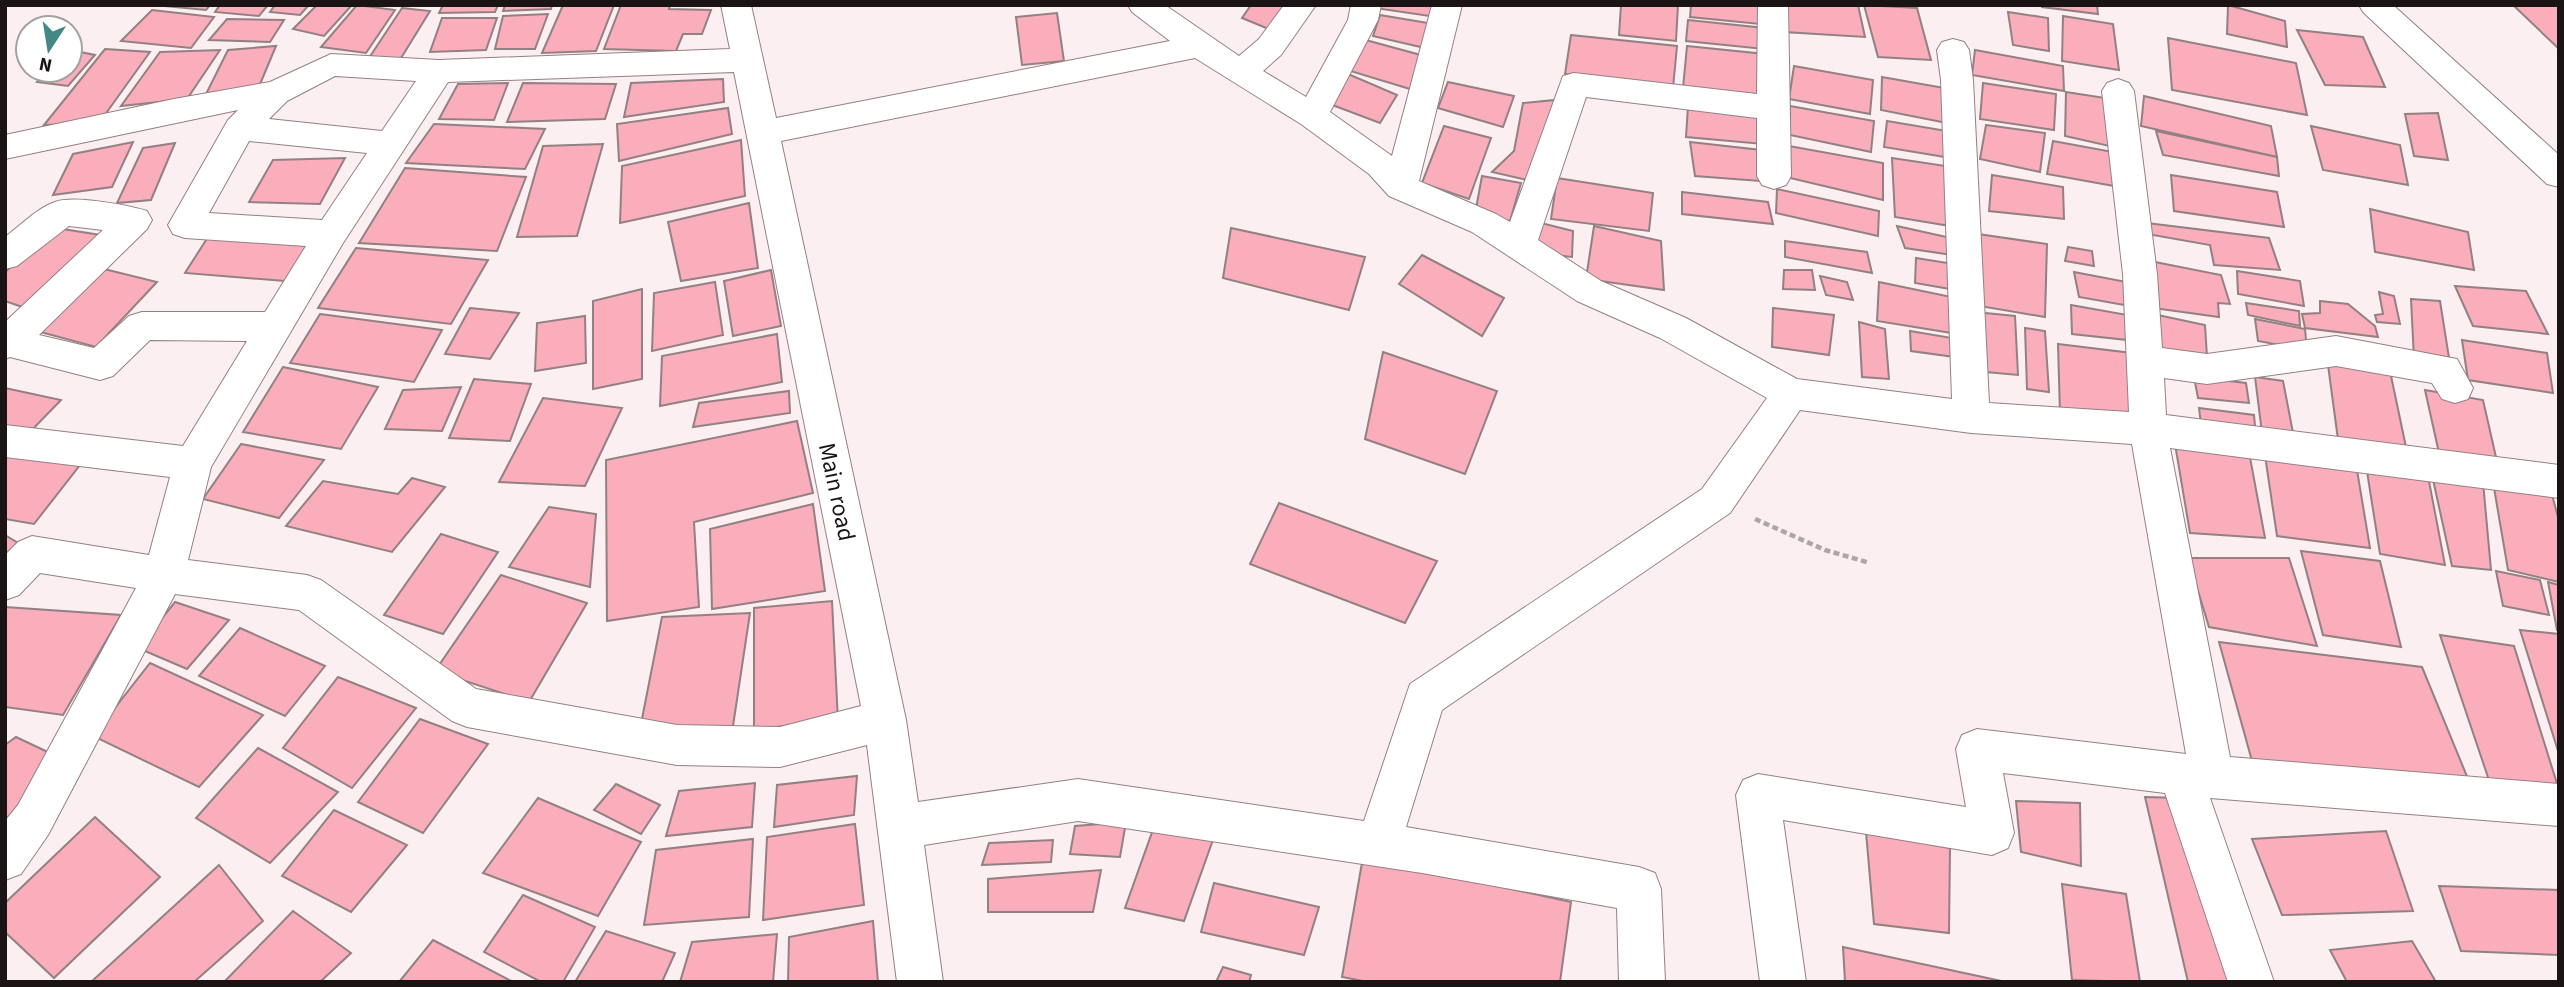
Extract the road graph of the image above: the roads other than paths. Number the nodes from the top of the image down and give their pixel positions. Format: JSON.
{"nodes":[{"id":1,"x":736,"y":5,"type":"edge"},
{"id":2,"x":1143,"y":5,"type":"edge"},
{"id":3,"x":1301,"y":5,"type":"edge"},
{"id":4,"x":1366,"y":5,"type":"edge"},
{"id":5,"x":1447,"y":5,"type":"edge"},
{"id":6,"x":1773,"y":5,"type":"edge"},
{"id":7,"x":2374,"y":5,"type":"edge"},
{"id":8,"x":1199,"y":46,"type":"junction"},
{"id":9,"x":1953,"y":50,"type":"dead end"},
{"id":10,"x":748,"y":60,"type":"junction"},
{"id":11,"x":439,"y":71,"type":"junction"},
{"id":12,"x":1240,"y":73,"type":"junction"},
{"id":13,"x":2118,"y":91,"type":"dead end"},
{"id":14,"x":276,"y":93,"type":"junction"},
{"id":15,"x":1774,"y":108,"type":"junction"},
{"id":16,"x":1312,"y":117,"type":"junction"},
{"id":17,"x":240,"y":128,"type":"junction"},
{"id":18,"x":763,"y":133,"type":"junction"},
{"id":19,"x":392,"y":144,"type":"junction"},
{"id":20,"x":5,"y":147,"type":"edge"},
{"id":21,"x":2559,"y":175,"type":"edge"},
{"id":22,"x":1774,"y":176,"type":"dead end"},
{"id":23,"x":1401,"y":187,"type":"junction"},
{"id":24,"x":331,"y":234,"type":"junction"},
{"id":25,"x":1519,"y":245,"type":"junction"},
{"id":26,"x":5,"y":256,"type":"edge"},
{"id":27,"x":277,"y":327,"type":"junction"},
{"id":28,"x":7,"y":343,"type":"edge"},
{"id":29,"x":2145,"y":361,"type":"junction"},
{"id":30,"x":2455,"y":388,"type":"dead end"},
{"id":31,"x":1791,"y":393,"type":"junction"},
{"id":32,"x":1971,"y":417,"type":"junction"},
{"id":33,"x":2148,"y":429,"type":"junction"},
{"id":34,"x":5,"y":441,"type":"edge"},
{"id":35,"x":193,"y":463,"type":"junction"},
{"id":36,"x":2559,"y":482,"type":"edge"},
{"id":37,"x":164,"y":575,"type":"junction"},
{"id":38,"x":5,"y":582,"type":"edge"},
{"id":39,"x":885,"y":720,"type":"junction"},
{"id":40,"x":2196,"y":776,"type":"junction"},
{"id":41,"x":2559,"y":805,"type":"edge"},
{"id":42,"x":898,"y":827,"type":"junction"},
{"id":43,"x":1378,"y":845,"type":"junction"},
{"id":44,"x":5,"y":858,"type":"edge"},
{"id":45,"x":920,"y":982,"type":"edge"},
{"id":46,"x":1642,"y":982,"type":"edge"},
{"id":47,"x":1783,"y":982,"type":"edge"},
{"id":48,"x":2251,"y":982,"type":"edge"}],
"edges":[{"from":1,"to":10,"type":"street","name":"Main road"},
{"from":2,"to":8,"type":"street"},
{"from":3,"to":12,"type":"street"},
{"from":4,"to":16,"type":"street"},
{"from":5,"to":23,"type":"street"},
{"from":6,"to":15,"type":"street"},
{"from":7,"to":21,"type":"street"},
{"from":8,"to":12,"type":"street"},
{"from":8,"to":18,"type":"street"},
{"from":9,"to":32,"type":"street"},
{"from":10,"to":11,"type":"street"},
{"from":10,"to":18,"type":"street","name":"Main road"},
{"from":11,"to":14,"type":"street"},
{"from":11,"to":19,"type":"street"},
{"from":12,"to":16,"type":"street"},
{"from":13,"to":29,"type":"street"},
{"from":14,"to":17,"type":"street"},
{"from":14,"to":20,"type":"street"},
{"from":15,"to":22,"type":"street"},
{"from":15,"to":25,"type":"street"},
{"from":16,"to":23,"type":"street"},
{"from":17,"to":19,"type":"street"},
{"from":17,"to":24,"type":"street"},
{"from":18,"to":39,"type":"street","name":"Main road"},
{"from":19,"to":24,"type":"street"},
{"from":23,"to":25,"type":"street"},
{"from":24,"to":27,"type":"street"},
{"from":25,"to":31,"type":"street"},
{"from":26,"to":28,"type":"street"},
{"from":27,"to":28,"type":"street"},
{"from":27,"to":35,"type":"street"},
{"from":29,"to":30,"type":"street"},
{"from":29,"to":33,"type":"street"},
{"from":31,"to":32,"type":"street"},
{"from":31,"to":43,"type":"street"},
{"from":32,"to":33,"type":"street"},
{"from":33,"to":36,"type":"street"},
{"from":33,"to":40,"type":"street"},
{"from":34,"to":35,"type":"street"},
{"from":35,"to":37,"type":"street"},
{"from":37,"to":38,"type":"street"},
{"from":37,"to":39,"type":"street"},
{"from":37,"to":44,"type":"street"},
{"from":39,"to":42,"type":"street","name":"Main road"},
{"from":40,"to":41,"type":"street"},
{"from":40,"to":47,"type":"street"},
{"from":40,"to":48,"type":"street"},
{"from":42,"to":43,"type":"street"},
{"from":42,"to":45,"type":"street","name":"Main road"},
{"from":43,"to":46,"type":"street"}]}
